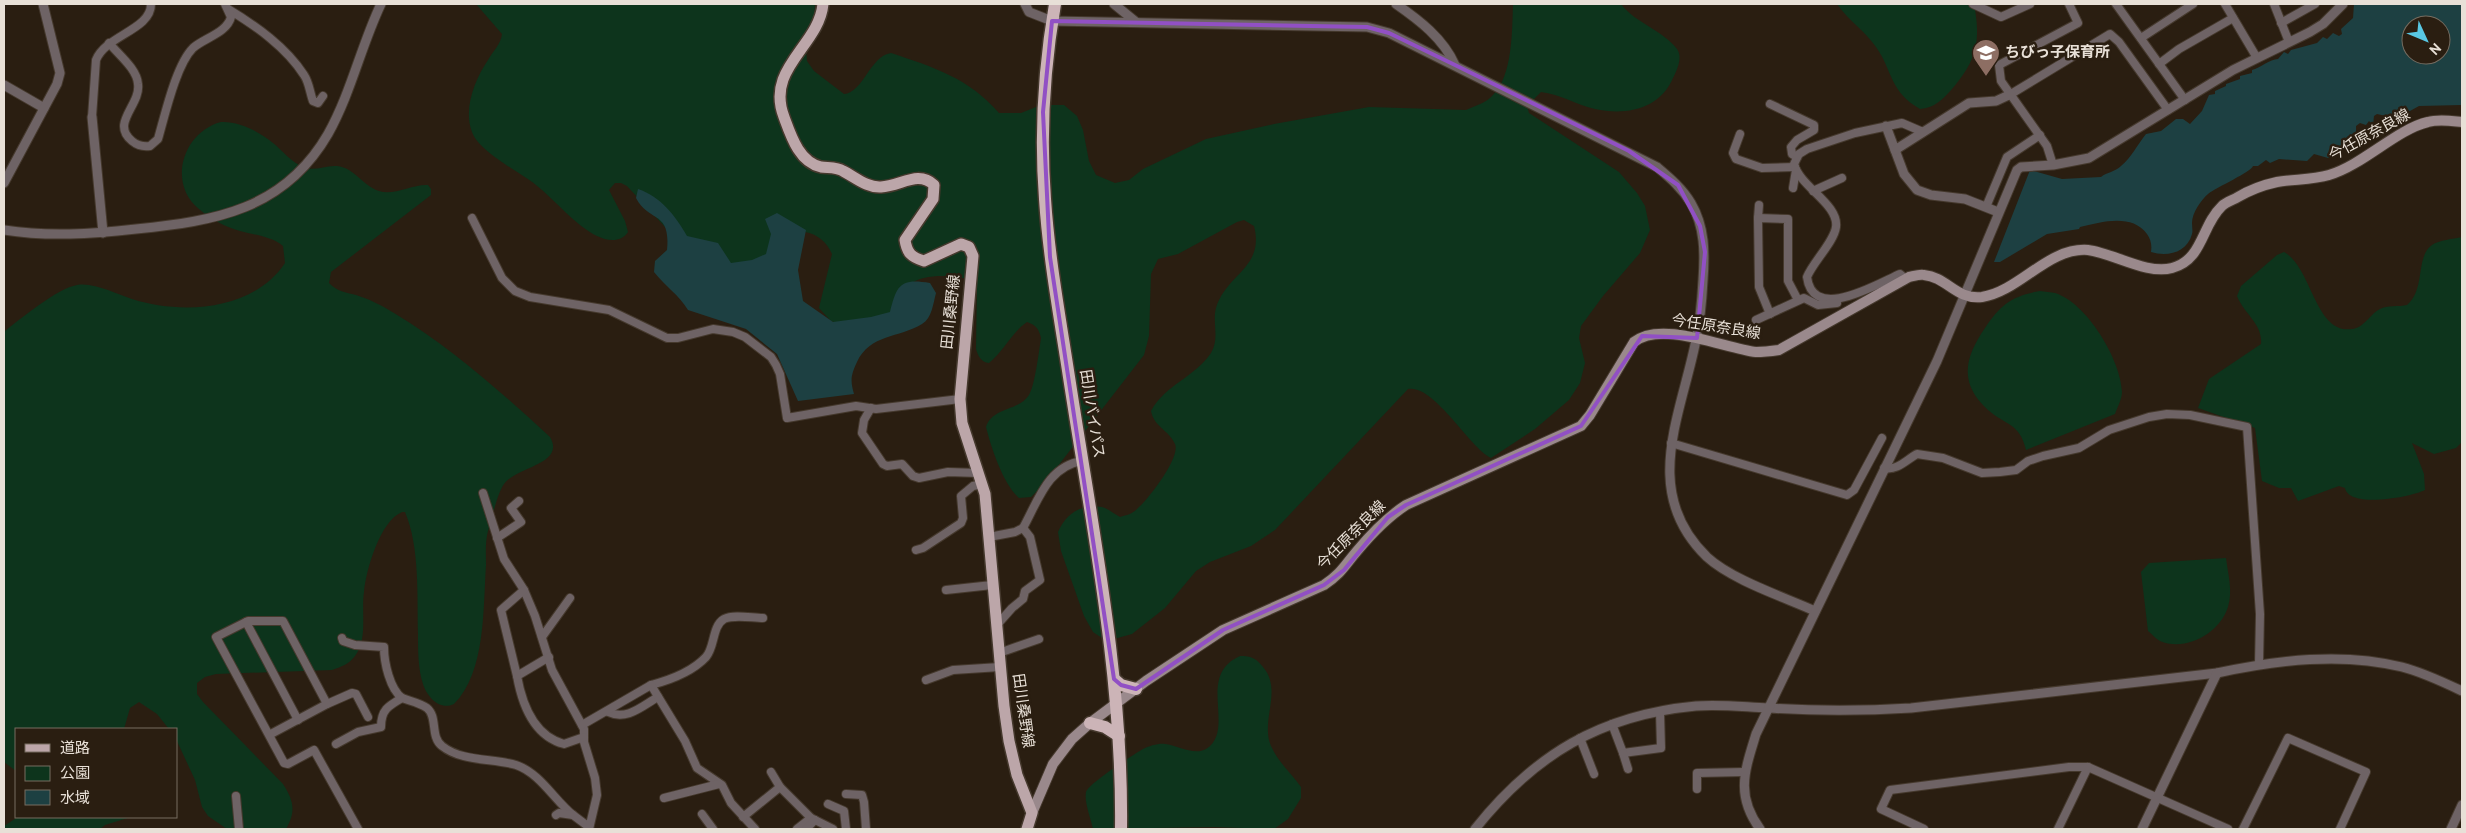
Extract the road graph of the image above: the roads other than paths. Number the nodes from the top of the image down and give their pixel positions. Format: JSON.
{"nodes":[{"id":1,"x":43,"y":4,"type":"edge"},
{"id":2,"x":151,"y":4,"type":"edge"},
{"id":3,"x":381,"y":4,"type":"edge"},
{"id":4,"x":823,"y":4,"type":"edge"},
{"id":5,"x":1025,"y":4,"type":"edge"},
{"id":6,"x":1055,"y":4,"type":"edge"},
{"id":7,"x":1114,"y":4,"type":"edge"},
{"id":8,"x":1396,"y":4,"type":"edge"},
{"id":9,"x":1979,"y":4,"type":"edge"},
{"id":10,"x":2030,"y":4,"type":"edge"},
{"id":11,"x":2069,"y":4,"type":"edge"},
{"id":12,"x":2128,"y":4,"type":"edge"},
{"id":13,"x":2193,"y":4,"type":"edge"},
{"id":14,"x":2225,"y":4,"type":"edge"},
{"id":15,"x":2276,"y":4,"type":"edge"},
{"id":16,"x":2315,"y":4,"type":"edge"},
{"id":17,"x":2343,"y":4,"type":"edge"},
{"id":18,"x":226,"y":6,"type":"edge"},
{"id":19,"x":2118,"y":6,"type":"edge"},
{"id":20,"x":2233,"y":18,"type":"junction"},
{"id":21,"x":1052,"y":21,"type":"junction"},
{"id":22,"x":1136,"y":22,"type":"junction"},
{"id":23,"x":2281,"y":24,"type":"junction"},
{"id":24,"x":2140,"y":38,"type":"junction"},
{"id":25,"x":2289,"y":42,"type":"junction"},
{"id":26,"x":109,"y":43,"type":"junction"},
{"id":27,"x":2257,"y":58,"type":"junction"},
{"id":28,"x":2159,"y":64,"type":"junction"},
{"id":29,"x":1454,"y":65,"type":"junction"},
{"id":30,"x":4,"y":85,"type":"edge"},
{"id":31,"x":2012,"y":94,"type":"junction"},
{"id":32,"x":323,"y":96,"type":"dead end"},
{"id":33,"x":2184,"y":100,"type":"junction"},
{"id":34,"x":1770,"y":104,"type":"dead end"},
{"id":35,"x":44,"y":108,"type":"junction"},
{"id":36,"x":2168,"y":110,"type":"junction"},
{"id":37,"x":92,"y":117,"type":"joint"},
{"id":38,"x":2462,"y":122,"type":"edge"},
{"id":39,"x":1886,"y":126,"type":"junction"},
{"id":40,"x":1923,"y":132,"type":"junction"},
{"id":41,"x":1740,"y":134,"type":"dead end"},
{"id":42,"x":2040,"y":135,"type":"junction"},
{"id":43,"x":1895,"y":150,"type":"junction"},
{"id":44,"x":1797,"y":157,"type":"junction"},
{"id":45,"x":2053,"y":165,"type":"junction"},
{"id":46,"x":1795,"y":168,"type":"junction"},
{"id":47,"x":1842,"y":178,"type":"dead end"},
{"id":48,"x":4,"y":183,"type":"edge"},
{"id":49,"x":1794,"y":188,"type":"dead end"},
{"id":50,"x":1813,"y":191,"type":"junction"},
{"id":51,"x":1758,"y":205,"type":"dead end"},
{"id":52,"x":1986,"y":207,"type":"junction"},
{"id":53,"x":1998,"y":212,"type":"junction"},
{"id":54,"x":472,"y":218,"type":"dead end"},
{"id":55,"x":1758,"y":218,"type":"junction"},
{"id":56,"x":4,"y":230,"type":"edge"},
{"id":57,"x":103,"y":233,"type":"junction"},
{"id":58,"x":1906,"y":279,"type":"junction"},
{"id":59,"x":1964,"y":296,"type":"junction"},
{"id":60,"x":1840,"y":299,"type":"junction"},
{"id":61,"x":1798,"y":300,"type":"junction"},
{"id":62,"x":1770,"y":314,"type":"junction"},
{"id":63,"x":1756,"y":320,"type":"dead end"},
{"id":64,"x":1697,"y":338,"type":"junction"},
{"id":65,"x":960,"y":399,"type":"junction"},
{"id":66,"x":871,"y":408,"type":"junction"},
{"id":67,"x":1882,"y":438,"type":"dead end"},
{"id":68,"x":1671,"y":443,"type":"junction"},
{"id":69,"x":1082,"y":461,"type":"junction"},
{"id":70,"x":1884,"y":468,"type":"junction"},
{"id":71,"x":980,"y":479,"type":"junction"},
{"id":72,"x":482,"y":493,"type":"dead end"},
{"id":73,"x":519,"y":501,"type":"dead end"},
{"id":74,"x":1023,"y":528,"type":"junction"},
{"id":75,"x":989,"y":537,"type":"junction"},
{"id":76,"x":497,"y":538,"type":"junction"},
{"id":77,"x":916,"y":550,"type":"dead end"},
{"id":78,"x":992,"y":585,"type":"junction"},
{"id":79,"x":524,"y":590,"type":"junction"},
{"id":80,"x":952,"y":591,"type":"dead end"},
{"id":81,"x":570,"y":598,"type":"dead end"},
{"id":82,"x":1815,"y":611,"type":"junction"},
{"id":83,"x":763,"y":618,"type":"dead end"},
{"id":84,"x":246,"y":622,"type":"junction"},
{"id":85,"x":996,"y":626,"type":"junction"},
{"id":86,"x":542,"y":637,"type":"junction"},
{"id":87,"x":342,"y":638,"type":"dead end"},
{"id":88,"x":1040,"y":639,"type":"dead end"},
{"id":89,"x":999,"y":653,"type":"junction"},
{"id":90,"x":549,"y":657,"type":"junction"},
{"id":91,"x":951,"y":661,"type":"dead end"},
{"id":92,"x":2258,"y":664,"type":"junction"},
{"id":93,"x":1000,"y":667,"type":"junction"},
{"id":94,"x":953,"y":670,"type":"junction"},
{"id":95,"x":2217,"y":673,"type":"junction"},
{"id":96,"x":517,"y":676,"type":"junction"},
{"id":97,"x":1114,"y":679,"type":"junction"},
{"id":98,"x":926,"y":680,"type":"dead end"},
{"id":99,"x":651,"y":685,"type":"junction"},
{"id":100,"x":1136,"y":689,"type":"junction"},
{"id":101,"x":2462,"y":691,"type":"edge"},
{"id":102,"x":658,"y":696,"type":"junction"},
{"id":103,"x":402,"y":698,"type":"junction"},
{"id":104,"x":327,"y":704,"type":"junction"},
{"id":105,"x":1117,"y":704,"type":"junction"},
{"id":106,"x":1767,"y":708,"type":"junction"},
{"id":107,"x":608,"y":712,"type":"junction"},
{"id":108,"x":1660,"y":712,"type":"junction"},
{"id":109,"x":368,"y":717,"type":"dead end"},
{"id":110,"x":298,"y":720,"type":"junction"},
{"id":111,"x":1090,"y":723,"type":"junction"},
{"id":112,"x":1612,"y":724,"type":"junction"},
{"id":113,"x":582,"y":725,"type":"junction"},
{"id":114,"x":269,"y":736,"type":"junction"},
{"id":115,"x":1119,"y":736,"type":"junction"},
{"id":116,"x":584,"y":737,"type":"junction"},
{"id":117,"x":1580,"y":738,"type":"junction"},
{"id":118,"x":336,"y":744,"type":"dead end"},
{"id":119,"x":1623,"y":753,"type":"junction"},
{"id":120,"x":2088,"y":767,"type":"junction"},
{"id":121,"x":1628,"y":769,"type":"dead end"},
{"id":122,"x":772,"y":772,"type":"dead end"},
{"id":123,"x":1745,"y":772,"type":"junction"},
{"id":124,"x":1594,"y":774,"type":"dead end"},
{"id":125,"x":719,"y":784,"type":"junction"},
{"id":126,"x":780,"y":787,"type":"junction"},
{"id":127,"x":1697,"y":789,"type":"dead end"},
{"id":128,"x":846,"y":794,"type":"dead end"},
{"id":129,"x":236,"y":796,"type":"dead end"},
{"id":130,"x":664,"y":798,"type":"dead end"},
{"id":131,"x":2158,"y":798,"type":"junction"},
{"id":132,"x":828,"y":804,"type":"dead end"},
{"id":133,"x":2462,"y":805,"type":"edge"},
{"id":134,"x":1032,"y":813,"type":"junction"},
{"id":135,"x":702,"y":814,"type":"dead end"},
{"id":136,"x":556,"y":815,"type":"dead end"},
{"id":137,"x":573,"y":815,"type":"junction"},
{"id":138,"x":743,"y":817,"type":"junction"},
{"id":139,"x":813,"y":819,"type":"junction"},
{"id":140,"x":589,"y":828,"type":"edge"},
{"id":141,"x":240,"y":829,"type":"edge"},
{"id":142,"x":358,"y":829,"type":"edge"},
{"id":143,"x":713,"y":829,"type":"edge"},
{"id":144,"x":755,"y":829,"type":"edge"},
{"id":145,"x":797,"y":829,"type":"edge"},
{"id":146,"x":806,"y":829,"type":"edge"},
{"id":147,"x":833,"y":829,"type":"edge"},
{"id":148,"x":846,"y":829,"type":"edge"},
{"id":149,"x":866,"y":829,"type":"edge"},
{"id":150,"x":1027,"y":829,"type":"edge"},
{"id":151,"x":1121,"y":829,"type":"edge"},
{"id":152,"x":1475,"y":829,"type":"edge"},
{"id":153,"x":1760,"y":829,"type":"edge"},
{"id":154,"x":1924,"y":829,"type":"edge"},
{"id":155,"x":2058,"y":829,"type":"edge"},
{"id":156,"x":2142,"y":829,"type":"edge"},
{"id":157,"x":2228,"y":829,"type":"edge"},
{"id":158,"x":2243,"y":829,"type":"edge"},
{"id":159,"x":2340,"y":829,"type":"edge"},
{"id":160,"x":2451,"y":829,"type":"edge"}],
"edges":[{"from":1,"to":35,"type":"street"},
{"from":2,"to":26,"type":"street"},
{"from":3,"to":57,"type":"street"},
{"from":4,"to":65,"type":"main road","name":"田川桑野線"},
{"from":5,"to":21,"type":"street"},
{"from":6,"to":21,"type":"highway","name":"田川バイパス"},
{"from":7,"to":22,"type":"street"},
{"from":8,"to":29,"type":"street"},
{"from":9,"to":10,"type":"street"},
{"from":11,"to":31,"type":"street"},
{"from":12,"to":19,"type":"street"},
{"from":13,"to":24,"type":"street"},
{"from":14,"to":20,"type":"street"},
{"from":15,"to":23,"type":"street"},
{"from":16,"to":23,"type":"street"},
{"from":17,"to":25,"type":"street"},
{"from":18,"to":26,"type":"street"},
{"from":18,"to":32,"type":"street"},
{"from":19,"to":24,"type":"street"},
{"from":20,"to":27,"type":"street"},
{"from":20,"to":28,"type":"street"},
{"from":21,"to":22,"type":"street"},
{"from":21,"to":69,"type":"highway","name":"田川バイパス"},
{"from":22,"to":29,"type":"street"},
{"from":23,"to":25,"type":"street"},
{"from":24,"to":28,"type":"street"},
{"from":25,"to":27,"type":"street"},
{"from":26,"to":37,"type":"street"},
{"from":27,"to":33,"type":"street"},
{"from":28,"to":33,"type":"street"},
{"from":29,"to":64,"type":"street"},
{"from":30,"to":35,"type":"street"},
{"from":31,"to":36,"type":"street"},
{"from":31,"to":40,"type":"street"},
{"from":31,"to":42,"type":"street"},
{"from":33,"to":36,"type":"street"},
{"from":34,"to":44,"type":"street"},
{"from":35,"to":48,"type":"street"},
{"from":36,"to":45,"type":"street"},
{"from":37,"to":57,"type":"street"},
{"from":38,"to":59,"type":"main road","name":"今任原奈良線"},
{"from":39,"to":40,"type":"street"},
{"from":39,"to":43,"type":"street"},
{"from":39,"to":44,"type":"street"},
{"from":40,"to":43,"type":"street"},
{"from":41,"to":46,"type":"street"},
{"from":42,"to":45,"type":"street"},
{"from":42,"to":52,"type":"street"},
{"from":43,"to":52,"type":"street"},
{"from":44,"to":46,"type":"street"},
{"from":45,"to":53,"type":"street"},
{"from":46,"to":49,"type":"street"},
{"from":46,"to":50,"type":"street"},
{"from":47,"to":50,"type":"street"},
{"from":50,"to":60,"type":"street"},
{"from":51,"to":55,"type":"street"},
{"from":52,"to":53,"type":"street"},
{"from":53,"to":59,"type":"street"},
{"from":54,"to":66,"type":"street"},
{"from":55,"to":61,"type":"street"},
{"from":55,"to":62,"type":"street"},
{"from":56,"to":57,"type":"street"},
{"from":58,"to":59,"type":"main road","name":"今任原奈良線"},
{"from":58,"to":60,"type":"street"},
{"from":58,"to":64,"type":"main road","name":"今任原奈良線"},
{"from":59,"to":70,"type":"street"},
{"from":60,"to":61,"type":"street"},
{"from":61,"to":62,"type":"street"},
{"from":62,"to":63,"type":"street"},
{"from":64,"to":68,"type":"street"},
{"from":64,"to":100,"type":"main road","name":"今任原奈良線"},
{"from":65,"to":66,"type":"street"},
{"from":65,"to":71,"type":"main road","name":"田川桑野線"},
{"from":66,"to":71,"type":"street"},
{"from":67,"to":68,"type":"street"},
{"from":68,"to":82,"type":"street"},
{"from":69,"to":74,"type":"street"},
{"from":69,"to":97,"type":"highway","name":"田川バイパス"},
{"from":70,"to":82,"type":"street"},
{"from":70,"to":92,"type":"street"},
{"from":71,"to":75,"type":"main road","name":"田川桑野線"},
{"from":71,"to":77,"type":"street"},
{"from":72,"to":76,"type":"street"},
{"from":73,"to":76,"type":"street"},
{"from":74,"to":75,"type":"street"},
{"from":74,"to":85,"type":"street"},
{"from":75,"to":78,"type":"main road","name":"田川桑野線"},
{"from":76,"to":79,"type":"street"},
{"from":78,"to":80,"type":"street"},
{"from":78,"to":85,"type":"main road","name":"田川桑野線"},
{"from":79,"to":86,"type":"street"},
{"from":79,"to":96,"type":"street"},
{"from":81,"to":86,"type":"street"},
{"from":82,"to":106,"type":"street"},
{"from":83,"to":99,"type":"street"},
{"from":84,"to":104,"type":"street"},
{"from":84,"to":110,"type":"street"},
{"from":84,"to":114,"type":"street"},
{"from":85,"to":89,"type":"main road","name":"田川桑野線"},
{"from":86,"to":90,"type":"street"},
{"from":87,"to":103,"type":"street"},
{"from":88,"to":89,"type":"street"},
{"from":89,"to":93,"type":"main road","name":"田川桑野線"},
{"from":90,"to":96,"type":"street"},
{"from":90,"to":113,"type":"street"},
{"from":91,"to":94,"type":"street"},
{"from":92,"to":95,"type":"street"},
{"from":92,"to":101,"type":"street"},
{"from":93,"to":94,"type":"street"},
{"from":93,"to":134,"type":"main road","name":"田川桑野線"},
{"from":94,"to":98,"type":"street"},
{"from":95,"to":106,"type":"street"},
{"from":95,"to":131,"type":"street"},
{"from":96,"to":116,"type":"street"},
{"from":97,"to":100,"type":"highway"},
{"from":97,"to":105,"type":"highway","name":"田川バイパス"},
{"from":99,"to":102,"type":"street"},
{"from":99,"to":107,"type":"street"},
{"from":100,"to":105,"type":"main road","name":"今任原奈良線"},
{"from":102,"to":107,"type":"street"},
{"from":102,"to":125,"type":"street"},
{"from":103,"to":118,"type":"street"},
{"from":103,"to":137,"type":"street"},
{"from":104,"to":109,"type":"street"},
{"from":104,"to":110,"type":"street"},
{"from":105,"to":111,"type":"main road","name":"今任原奈良線"},
{"from":105,"to":115,"type":"highway","name":"田川バイパス"},
{"from":106,"to":108,"type":"street"},
{"from":106,"to":123,"type":"street"},
{"from":107,"to":113,"type":"street"},
{"from":108,"to":112,"type":"street"},
{"from":108,"to":119,"type":"street"},
{"from":110,"to":114,"type":"street"},
{"from":111,"to":115,"type":"highway"},
{"from":111,"to":134,"type":"main road","name":"今任原奈良線"},
{"from":112,"to":117,"type":"street"},
{"from":112,"to":119,"type":"street"},
{"from":113,"to":116,"type":"street"},
{"from":114,"to":142,"type":"street"},
{"from":115,"to":151,"type":"highway","name":"田川バイパス"},
{"from":116,"to":140,"type":"street"},
{"from":117,"to":124,"type":"street"},
{"from":117,"to":152,"type":"street"},
{"from":119,"to":121,"type":"street"},
{"from":120,"to":131,"type":"street"},
{"from":120,"to":154,"type":"street"},
{"from":120,"to":155,"type":"street"},
{"from":122,"to":126,"type":"street"},
{"from":123,"to":127,"type":"street"},
{"from":123,"to":153,"type":"street"},
{"from":125,"to":130,"type":"street"},
{"from":125,"to":138,"type":"street"},
{"from":126,"to":138,"type":"street"},
{"from":126,"to":139,"type":"street"},
{"from":128,"to":149,"type":"street"},
{"from":129,"to":141,"type":"street"},
{"from":131,"to":156,"type":"street"},
{"from":131,"to":157,"type":"street"},
{"from":132,"to":148,"type":"street"},
{"from":133,"to":160,"type":"street"},
{"from":134,"to":150,"type":"main road"},
{"from":135,"to":143,"type":"street"},
{"from":136,"to":137,"type":"street"},
{"from":137,"to":140,"type":"street"},
{"from":138,"to":144,"type":"street"},
{"from":139,"to":145,"type":"street"},
{"from":139,"to":146,"type":"street"},
{"from":139,"to":147,"type":"street"},
{"from":158,"to":159,"type":"street"}]}
